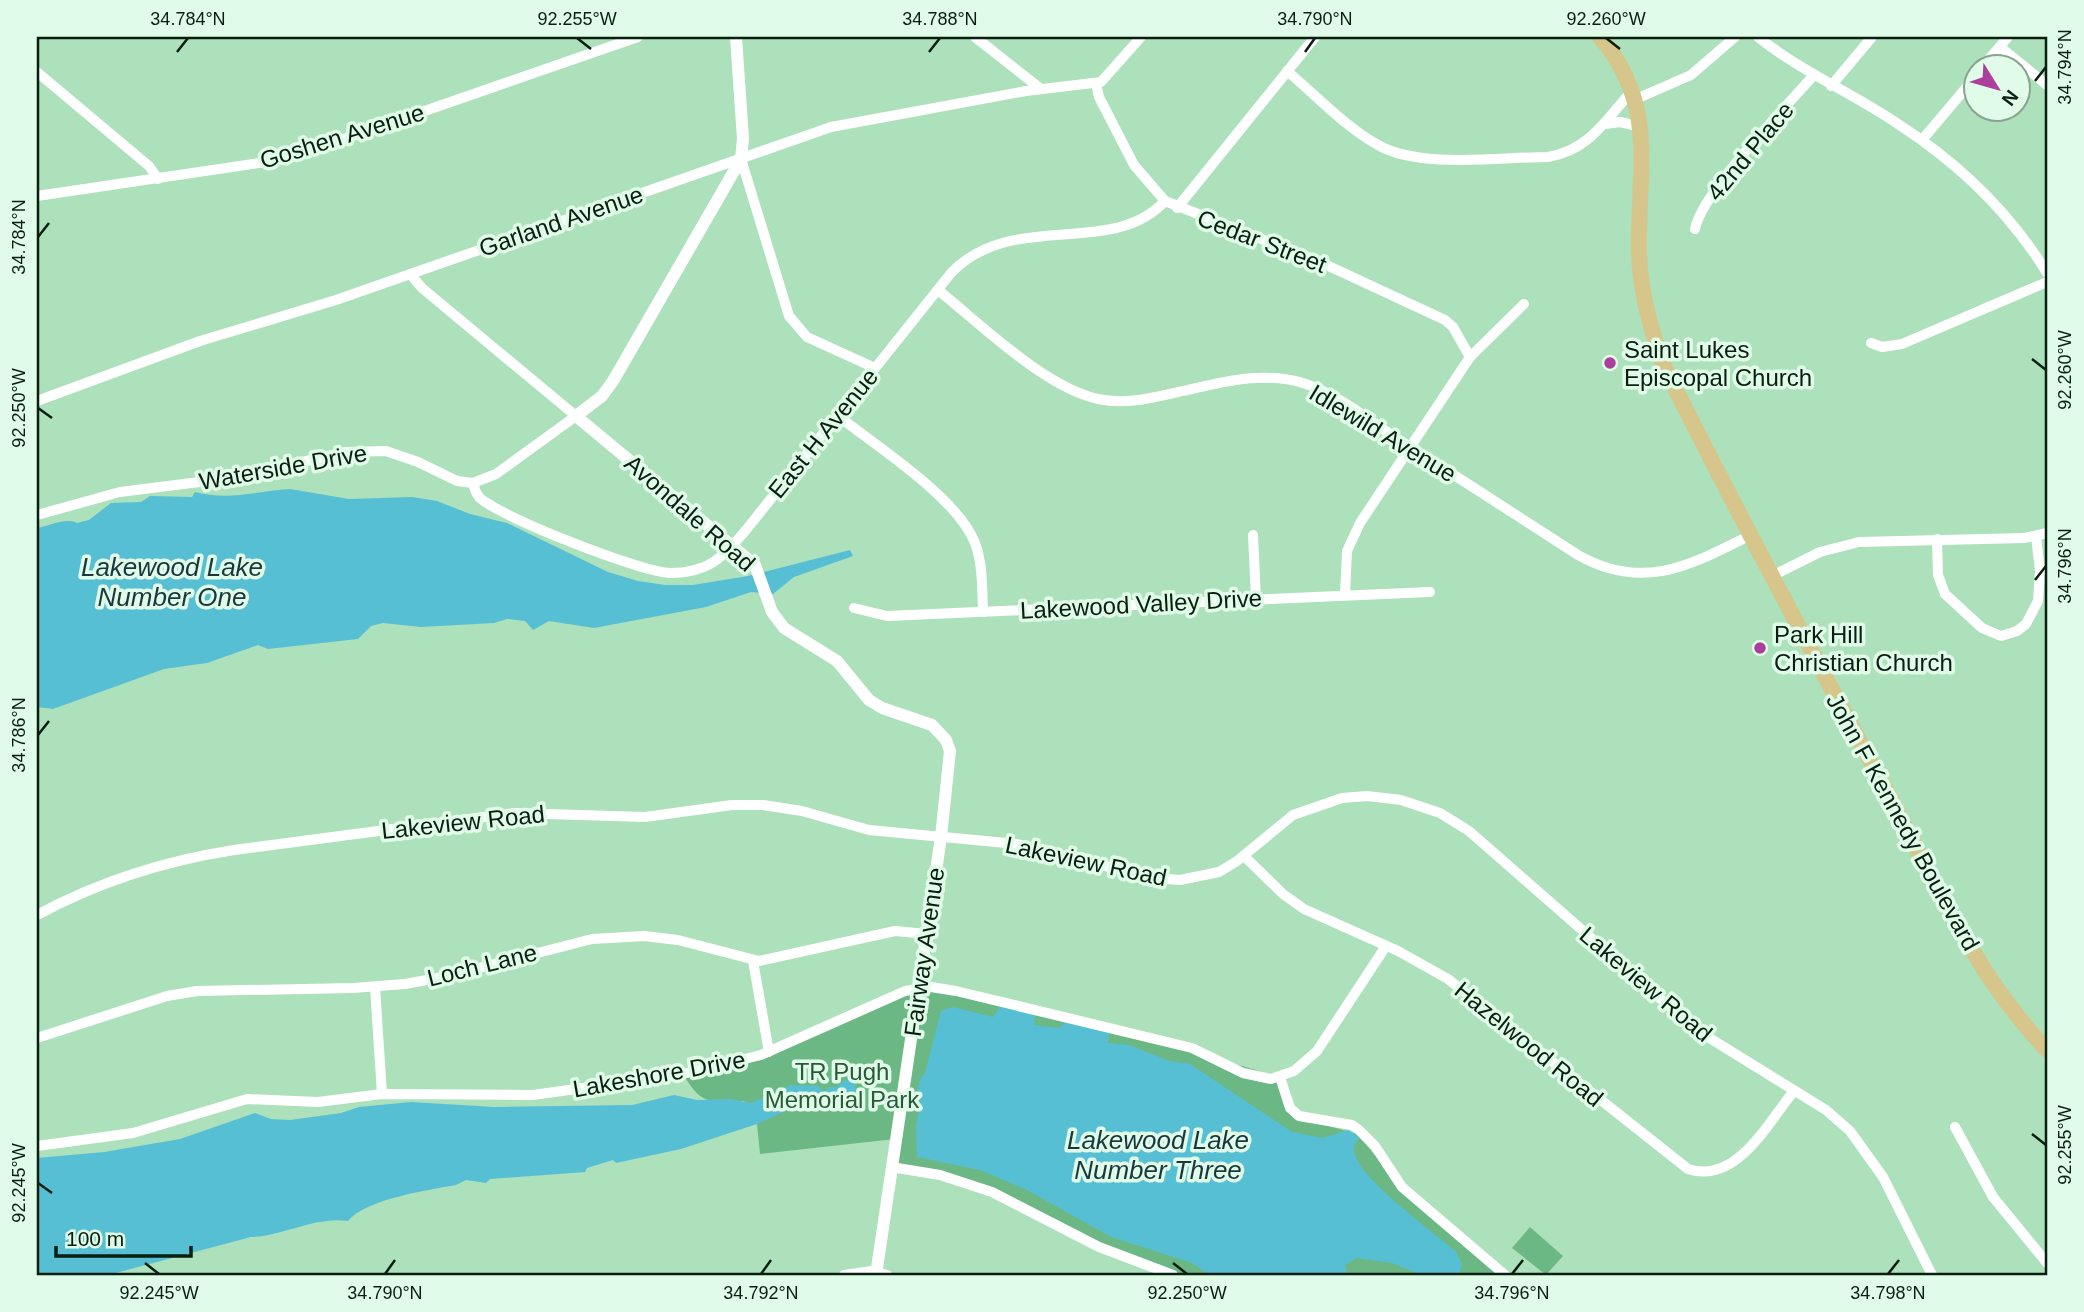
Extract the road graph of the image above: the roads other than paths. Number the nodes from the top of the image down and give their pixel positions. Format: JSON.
{"nodes":[{"id":1,"x":638,"y":37,"type":"edge"},
{"id":2,"x":736,"y":37,"type":"edge"},
{"id":3,"x":975,"y":37,"type":"edge"},
{"id":4,"x":1141,"y":37,"type":"edge"},
{"id":5,"x":1315,"y":37,"type":"edge"},
{"id":6,"x":1600,"y":37,"type":"edge"},
{"id":7,"x":1735,"y":37,"type":"edge"},
{"id":8,"x":1758,"y":37,"type":"edge"},
{"id":9,"x":1872,"y":37,"type":"edge"},
{"id":10,"x":2008,"y":37,"type":"edge"},
{"id":11,"x":2000,"y":47,"type":"junction"},
{"id":12,"x":1996,"y":52,"type":"edge"},
{"id":13,"x":1287,"y":71,"type":"junction"},
{"id":14,"x":37,"y":72,"type":"edge"},
{"id":15,"x":1813,"y":76,"type":"junction"},
{"id":16,"x":1096,"y":83,"type":"junction"},
{"id":17,"x":2047,"y":85,"type":"edge"},
{"id":18,"x":1831,"y":86,"type":"junction"},
{"id":19,"x":1041,"y":89,"type":"junction"},
{"id":20,"x":1962,"y":93,"type":"edge"},
{"id":21,"x":1634,"y":94,"type":"junction"},
{"id":22,"x":1605,"y":124,"type":"junction"},
{"id":23,"x":1642,"y":127,"type":"junction"},
{"id":24,"x":1922,"y":141,"type":"junction"},
{"id":25,"x":741,"y":159,"type":"junction"},
{"id":26,"x":158,"y":178,"type":"junction"},
{"id":27,"x":37,"y":196,"type":"edge"},
{"id":28,"x":1165,"y":201,"type":"junction"},
{"id":29,"x":1177,"y":208,"type":"junction"},
{"id":30,"x":1695,"y":229,"type":"dead end"},
{"id":31,"x":2047,"y":273,"type":"edge"},
{"id":32,"x":410,"y":274,"type":"junction"},
{"id":33,"x":2047,"y":282,"type":"edge"},
{"id":34,"x":938,"y":290,"type":"junction"},
{"id":35,"x":1524,"y":304,"type":"dead end"},
{"id":36,"x":1871,"y":343,"type":"dead end"},
{"id":37,"x":1470,"y":357,"type":"junction"},
{"id":38,"x":875,"y":368,"type":"junction"},
{"id":39,"x":37,"y":401,"type":"edge"},
{"id":40,"x":837,"y":415,"type":"junction"},
{"id":41,"x":576,"y":416,"type":"junction"},
{"id":42,"x":1410,"y":447,"type":"junction"},
{"id":43,"x":473,"y":483,"type":"junction"},
{"id":44,"x":37,"y":515,"type":"edge"},
{"id":45,"x":2047,"y":533,"type":"edge"},
{"id":46,"x":1253,"y":535,"type":"dead end"},
{"id":47,"x":1751,"y":535,"type":"junction"},
{"id":48,"x":2036,"y":537,"type":"junction"},
{"id":49,"x":1937,"y":539,"type":"junction"},
{"id":50,"x":733,"y":546,"type":"junction"},
{"id":51,"x":1772,"y":576,"type":"junction"},
{"id":52,"x":1430,"y":592,"type":"dead end"},
{"id":53,"x":1345,"y":595,"type":"junction"},
{"id":54,"x":1256,"y":599,"type":"junction"},
{"id":55,"x":854,"y":608,"type":"dead end"},
{"id":56,"x":983,"y":612,"type":"junction"},
{"id":57,"x":941,"y":837,"type":"junction"},
{"id":58,"x":1244,"y":856,"type":"junction"},
{"id":59,"x":37,"y":915,"type":"edge"},
{"id":60,"x":927,"y":934,"type":"junction"},
{"id":61,"x":1386,"y":946,"type":"junction"},
{"id":62,"x":753,"y":961,"type":"junction"},
{"id":63,"x":375,"y":987,"type":"junction"},
{"id":64,"x":920,"y":989,"type":"junction"},
{"id":65,"x":37,"y":1038,"type":"edge"},
{"id":66,"x":2047,"y":1050,"type":"edge"},
{"id":67,"x":769,"y":1052,"type":"junction"},
{"id":68,"x":1280,"y":1077,"type":"junction"},
{"id":69,"x":1794,"y":1091,"type":"junction"},
{"id":70,"x":382,"y":1094,"type":"junction"},
{"id":71,"x":1955,"y":1127,"type":"dead end"},
{"id":72,"x":37,"y":1146,"type":"edge"},
{"id":73,"x":891,"y":1167,"type":"junction"},
{"id":74,"x":2047,"y":1263,"type":"edge"},
{"id":75,"x":880,"y":1274,"type":"edge"},
{"id":76,"x":844,"y":1275,"type":"edge"},
{"id":77,"x":1173,"y":1275,"type":"edge"},
{"id":78,"x":1505,"y":1275,"type":"edge"},
{"id":79,"x":1932,"y":1275,"type":"edge"}],
"edges":[{"from":1,"to":26,"type":"street","name":"Goshen Avenue"},
{"from":2,"to":25,"type":"street"},
{"from":3,"to":19,"type":"street"},
{"from":4,"to":16,"type":"street"},
{"from":5,"to":13,"type":"street"},
{"from":6,"to":21,"type":"main road","name":"John F Kennedy Boulevard"},
{"from":7,"to":21,"type":"street"},
{"from":8,"to":15,"type":"street"},
{"from":9,"to":18,"type":"street"},
{"from":10,"to":11,"type":"street"},
{"from":11,"to":12,"type":"street"},
{"from":11,"to":17,"type":"street"},
{"from":13,"to":22,"type":"street"},
{"from":13,"to":29,"type":"street"},
{"from":14,"to":26,"type":"street"},
{"from":15,"to":18,"type":"street"},
{"from":15,"to":30,"type":"street","name":"42nd Place"},
{"from":16,"to":19,"type":"street","name":"Garland Avenue"},
{"from":16,"to":28,"type":"street","name":"Cedar Street"},
{"from":18,"to":24,"type":"street"},
{"from":19,"to":25,"type":"street","name":"Garland Avenue"},
{"from":20,"to":24,"type":"street"},
{"from":21,"to":22,"type":"street"},
{"from":21,"to":23,"type":"main road","name":"John F Kennedy Boulevard"},
{"from":22,"to":23,"type":"street"},
{"from":23,"to":47,"type":"main road","name":"John F Kennedy Boulevard"},
{"from":24,"to":31,"type":"street"},
{"from":25,"to":32,"type":"street","name":"Garland Avenue"},
{"from":25,"to":38,"type":"street"},
{"from":25,"to":41,"type":"street"},
{"from":26,"to":27,"type":"street","name":"Goshen Avenue"},
{"from":28,"to":29,"type":"street","name":"Cedar Street"},
{"from":28,"to":34,"type":"street","name":"East H Avenue"},
{"from":29,"to":37,"type":"street","name":"Cedar Street"},
{"from":32,"to":39,"type":"street","name":"Garland Avenue"},
{"from":32,"to":41,"type":"street","name":"Avondale Road"},
{"from":33,"to":36,"type":"street"},
{"from":34,"to":38,"type":"street","name":"East H Avenue"},
{"from":34,"to":42,"type":"street","name":"Idlewild Avenue"},
{"from":35,"to":37,"type":"street"},
{"from":37,"to":42,"type":"street"},
{"from":38,"to":40,"type":"street","name":"East H Avenue"},
{"from":40,"to":50,"type":"street","name":"East H Avenue"},
{"from":40,"to":56,"type":"street"},
{"from":41,"to":43,"type":"street"},
{"from":41,"to":50,"type":"street","name":"Avondale Road"},
{"from":42,"to":47,"type":"street","name":"Idlewild Avenue"},
{"from":42,"to":53,"type":"street"},
{"from":43,"to":44,"type":"street","name":"Waterside Drive"},
{"from":43,"to":50,"type":"street","name":"East H Avenue"},
{"from":45,"to":48,"type":"street"},
{"from":46,"to":54,"type":"street"},
{"from":47,"to":51,"type":"main road","name":"John F Kennedy Boulevard"},
{"from":48,"to":49,"type":"street"},
{"from":48,"to":49,"type":"street"},
{"from":49,"to":51,"type":"street"},
{"from":50,"to":57,"type":"street","name":"Avondale Road"},
{"from":51,"to":66,"type":"main road","name":"John F Kennedy Boulevard"},
{"from":52,"to":53,"type":"street","name":"Lakewood Valley Drive"},
{"from":53,"to":54,"type":"street","name":"Lakewood Valley Drive"},
{"from":54,"to":56,"type":"street","name":"Lakewood Valley Drive"},
{"from":55,"to":56,"type":"street","name":"Lakewood Valley Drive"},
{"from":57,"to":58,"type":"street","name":"Lakeview Road"},
{"from":57,"to":59,"type":"street","name":"Lakeview Road"},
{"from":57,"to":60,"type":"street","name":"Fairway Avenue"},
{"from":58,"to":61,"type":"street","name":"Hazelwood Road"},
{"from":58,"to":69,"type":"street","name":"Lakeview Road"},
{"from":60,"to":62,"type":"street","name":"Loch Lane"},
{"from":60,"to":64,"type":"street","name":"Fairway Avenue"},
{"from":61,"to":68,"type":"street"},
{"from":61,"to":69,"type":"street","name":"Hazelwood Road"},
{"from":62,"to":63,"type":"street","name":"Loch Lane"},
{"from":62,"to":67,"type":"street"},
{"from":63,"to":65,"type":"street","name":"Loch Lane"},
{"from":63,"to":70,"type":"street"},
{"from":64,"to":67,"type":"street","name":"Lakeshore Drive"},
{"from":64,"to":68,"type":"street","name":"Lakeshore Drive"},
{"from":64,"to":73,"type":"street","name":"Fairway Avenue"},
{"from":67,"to":70,"type":"street","name":"Lakeshore Drive"},
{"from":68,"to":78,"type":"street"},
{"from":69,"to":79,"type":"street","name":"Lakeview Road"},
{"from":70,"to":72,"type":"street","name":"Lakeshore Drive"},
{"from":71,"to":74,"type":"street"},
{"from":73,"to":75,"type":"street","name":"Fairway Avenue"},
{"from":73,"to":77,"type":"street"},
{"from":75,"to":76,"type":"street"}]}
